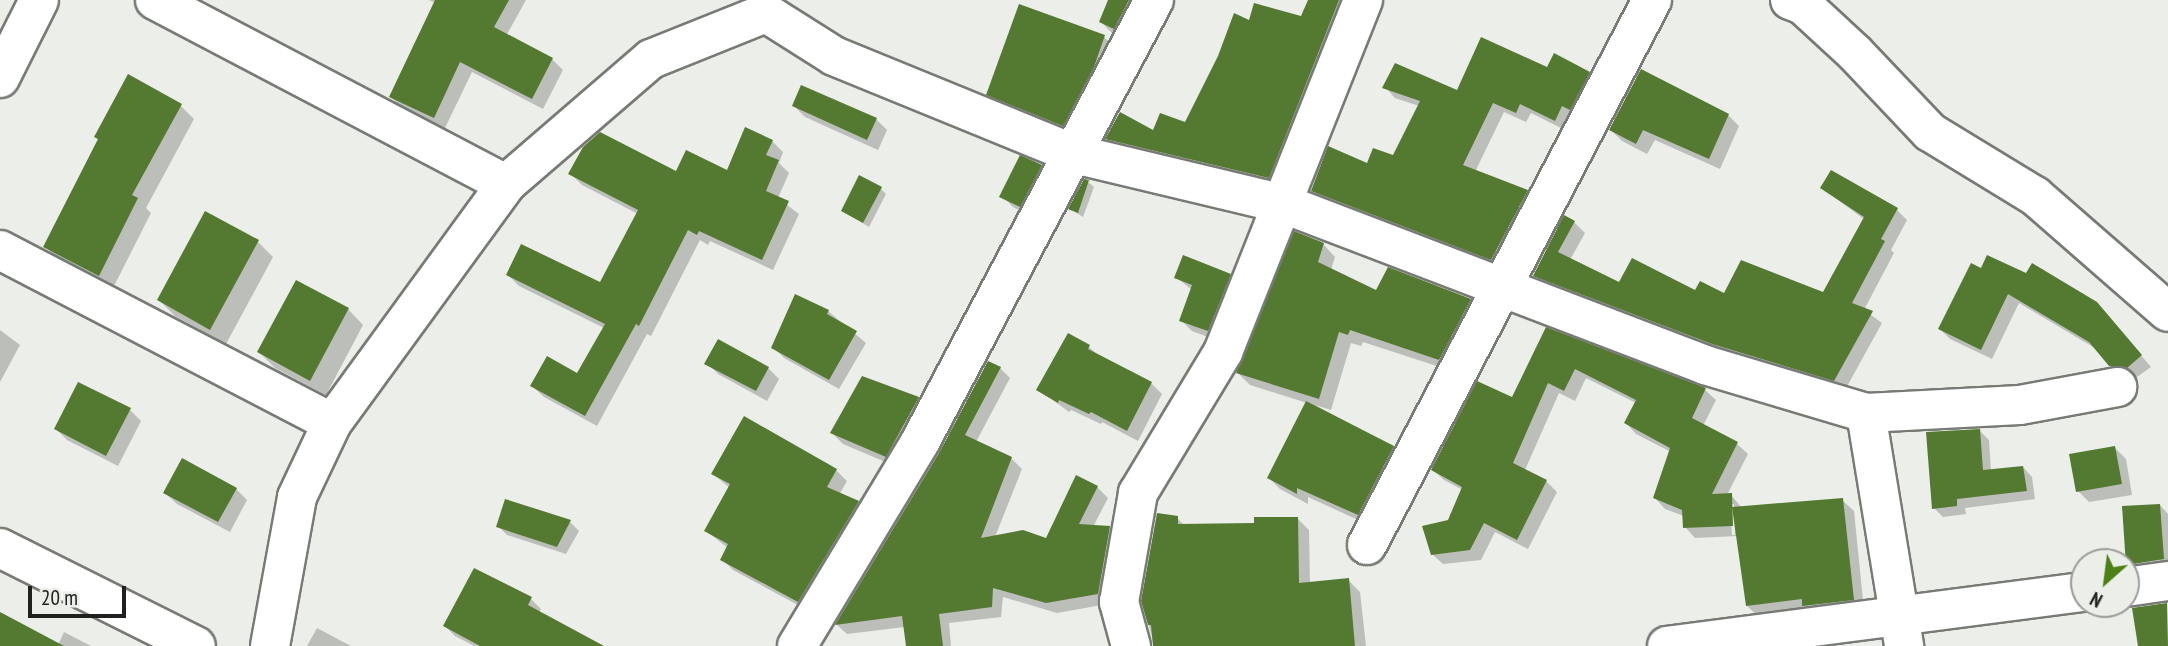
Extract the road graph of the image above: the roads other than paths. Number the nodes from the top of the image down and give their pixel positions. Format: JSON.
{"nodes":[{"id":1,"x":39,"y":0,"type":"edge"},
{"id":2,"x":155,"y":0,"type":"edge"},
{"id":3,"x":1154,"y":0,"type":"edge"},
{"id":4,"x":1363,"y":0,"type":"edge"},
{"id":5,"x":1652,"y":0,"type":"edge"},
{"id":6,"x":1790,"y":0,"type":"edge"},
{"id":7,"x":768,"y":4,"type":"edge"},
{"id":8,"x":0,"y":78,"type":"edge"},
{"id":9,"x":1074,"y":154,"type":"junction"},
{"id":10,"x":506,"y":184,"type":"junction"},
{"id":11,"x":1284,"y":204,"type":"junction"},
{"id":12,"x":0,"y":250,"type":"edge"},
{"id":13,"x":1499,"y":287,"type":"junction"},
{"id":14,"x":2168,"y":312,"type":"edge"},
{"id":15,"x":2117,"y":387,"type":"dead end"},
{"id":16,"x":1866,"y":414,"type":"junction"},
{"id":17,"x":332,"y":423,"type":"junction"},
{"id":18,"x":1367,"y":545,"type":"dead end"},
{"id":19,"x":0,"y":548,"type":"edge"},
{"id":20,"x":2168,"y":582,"type":"edge"},
{"id":21,"x":2140,"y":585,"type":"edge"},
{"id":22,"x":2070,"y":595,"type":"edge"},
{"id":23,"x":1902,"y":631,"type":"edge"},
{"id":24,"x":196,"y":646,"type":"edge"},
{"id":25,"x":270,"y":646,"type":"edge"},
{"id":26,"x":797,"y":646,"type":"edge"},
{"id":27,"x":1130,"y":646,"type":"edge"},
{"id":28,"x":1667,"y":646,"type":"edge"}],
"edges":[{"from":1,"to":8,"type":"street"},
{"from":2,"to":10,"type":"street"},
{"from":3,"to":9,"type":"street"},
{"from":4,"to":11,"type":"street"},
{"from":5,"to":13,"type":"street"},
{"from":6,"to":14,"type":"street"},
{"from":7,"to":9,"type":"street"},
{"from":7,"to":10,"type":"street"},
{"from":9,"to":11,"type":"street"},
{"from":9,"to":26,"type":"street"},
{"from":10,"to":17,"type":"street"},
{"from":11,"to":13,"type":"street"},
{"from":11,"to":27,"type":"street"},
{"from":12,"to":17,"type":"street"},
{"from":13,"to":16,"type":"street"},
{"from":13,"to":18,"type":"street"},
{"from":15,"to":16,"type":"street"},
{"from":16,"to":23,"type":"street"},
{"from":17,"to":25,"type":"street"},
{"from":19,"to":24,"type":"street"},
{"from":20,"to":21,"type":"street"},
{"from":22,"to":23,"type":"street"},
{"from":23,"to":28,"type":"street"}]}
